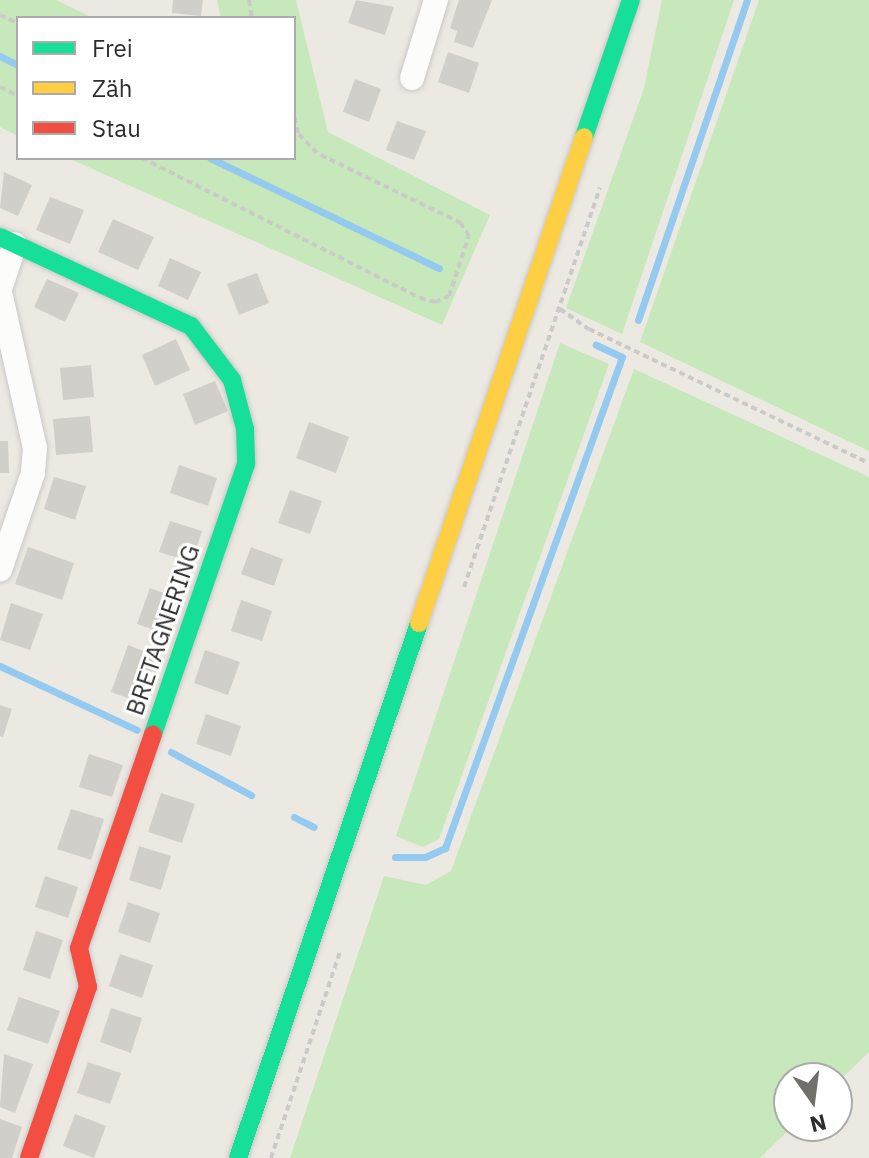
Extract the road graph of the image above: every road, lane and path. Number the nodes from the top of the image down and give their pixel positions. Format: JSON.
{"nodes":[{"id":1,"x":436,"y":0,"type":"edge"},
{"id":2,"x":631,"y":0,"type":"edge"},
{"id":3,"x":412,"y":78,"type":"dead end"},
{"id":4,"x":296,"y":124,"type":"edge"},
{"id":5,"x":146,"y":160,"type":"edge"},
{"id":6,"x":8,"y":241,"type":"edge"},
{"id":7,"x":0,"y":291,"type":"edge"},
{"id":8,"x":560,"y":309,"type":"dead end"},
{"id":9,"x":869,"y":463,"type":"edge"},
{"id":10,"x":0,"y":570,"type":"edge"},
{"id":11,"x":29,"y":1158,"type":"edge"},
{"id":12,"x":238,"y":1158,"type":"edge"}],
"edges":[{"from":1,"to":3,"type":"street"},
{"from":2,"to":12,"type":"main road"},
{"from":4,"to":5,"type":"path"},
{"from":6,"to":7,"type":"street"},
{"from":6,"to":11,"type":"main road","name":"BRETAGNERING"},
{"from":7,"to":10,"type":"street"},
{"from":8,"to":9,"type":"path"}]}
